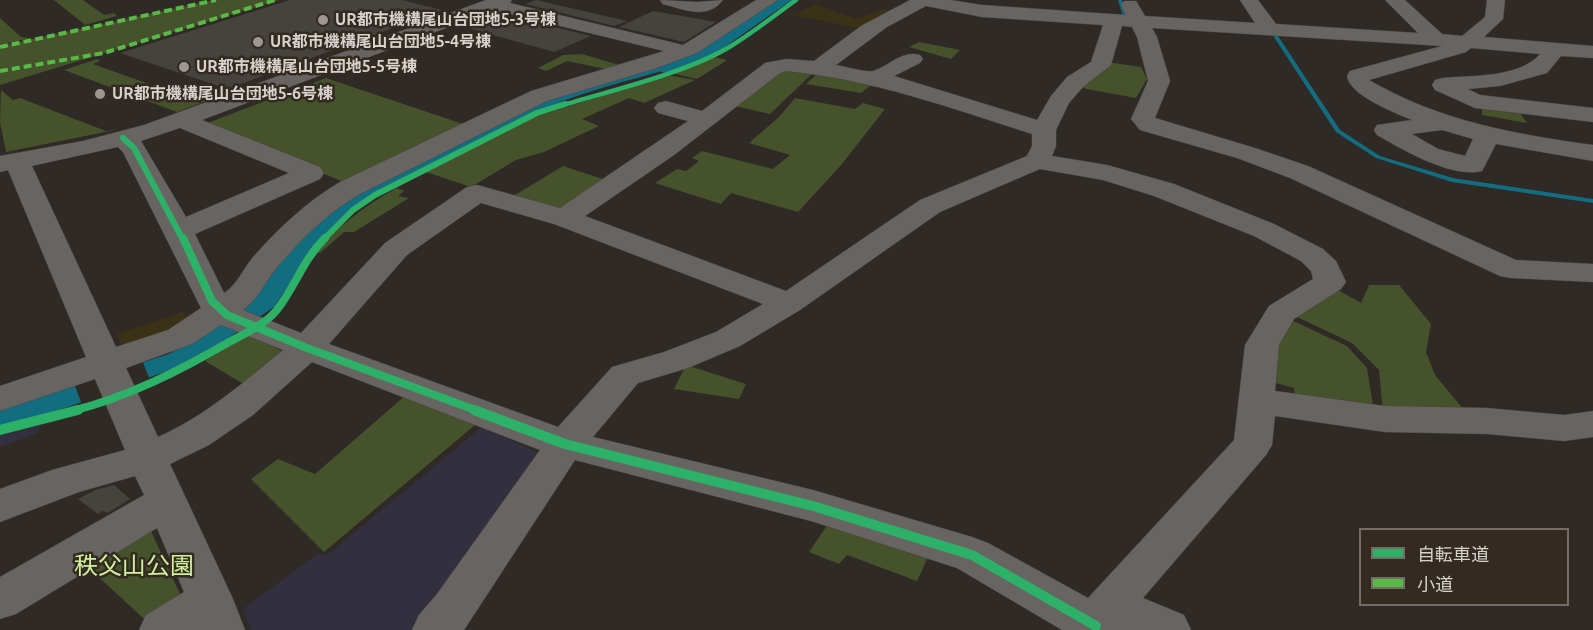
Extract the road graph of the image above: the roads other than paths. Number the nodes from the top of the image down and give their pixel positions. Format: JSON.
{"nodes":[{"id":1,"x":669,"y":0,"type":"edge"},
{"id":2,"x":714,"y":0,"type":"edge"},
{"id":3,"x":769,"y":0,"type":"edge"},
{"id":4,"x":922,"y":0,"type":"edge"},
{"id":5,"x":1394,"y":0,"type":"edge"},
{"id":6,"x":1496,"y":0,"type":"edge"},
{"id":7,"x":498,"y":2,"type":"edge"},
{"id":8,"x":1168,"y":5,"type":"dead end"},
{"id":9,"x":1253,"y":5,"type":"edge"},
{"id":10,"x":1126,"y":14,"type":"edge"},
{"id":11,"x":1270,"y":30,"type":"junction"},
{"id":12,"x":1437,"y":40,"type":"junction"},
{"id":13,"x":1469,"y":42,"type":"junction"},
{"id":14,"x":1556,"y":49,"type":"junction"},
{"id":15,"x":680,"y":50,"type":"junction"},
{"id":16,"x":1590,"y":54,"type":"edge"},
{"id":17,"x":913,"y":59,"type":"dead end"},
{"id":18,"x":819,"y":68,"type":"junction"},
{"id":19,"x":878,"y":79,"type":"junction"},
{"id":20,"x":666,"y":108,"type":"dead end"},
{"id":21,"x":1593,"y":114,"type":"edge"},
{"id":22,"x":706,"y":119,"type":"junction"},
{"id":23,"x":181,"y":120,"type":"junction"},
{"id":24,"x":1446,"y":123,"type":"junction"},
{"id":25,"x":1044,"y":130,"type":"junction"},
{"id":26,"x":1488,"y":134,"type":"junction"},
{"id":27,"x":123,"y":138,"type":"junction"},
{"id":28,"x":1593,"y":153,"type":"edge"},
{"id":29,"x":1037,"y":161,"type":"junction"},
{"id":30,"x":8,"y":163,"type":"edge"},
{"id":31,"x":564,"y":218,"type":"junction"},
{"id":32,"x":179,"y":231,"type":"junction"},
{"id":33,"x":1593,"y":273,"type":"edge"},
{"id":34,"x":789,"y":303,"type":"junction"},
{"id":35,"x":234,"y":317,"type":"junction"},
{"id":36,"x":307,"y":348,"type":"junction"},
{"id":37,"x":110,"y":376,"type":"junction"},
{"id":38,"x":0,"y":399,"type":"edge"},
{"id":39,"x":1256,"y":401,"type":"junction"},
{"id":40,"x":1593,"y":424,"type":"edge"},
{"id":41,"x":565,"y":444,"type":"junction"},
{"id":42,"x":147,"y":458,"type":"junction"},
{"id":43,"x":166,"y":502,"type":"junction"},
{"id":44,"x":0,"y":506,"type":"edge"},
{"id":45,"x":0,"y":600,"type":"edge"},
{"id":46,"x":216,"y":614,"type":"edge"},
{"id":47,"x":1100,"y":620,"type":"edge"},
{"id":48,"x":163,"y":630,"type":"edge"},
{"id":49,"x":436,"y":630,"type":"edge"},
{"id":50,"x":1167,"y":630,"type":"edge"}],
"edges":[{"from":1,"to":2,"type":"street"},
{"from":3,"to":15,"type":"street"},
{"from":4,"to":10,"type":"street"},
{"from":4,"to":18,"type":"street"},
{"from":5,"to":12,"type":"street"},
{"from":6,"to":13,"type":"street"},
{"from":7,"to":15,"type":"street"},
{"from":7,"to":23,"type":"street"},
{"from":8,"to":9,"type":"street"},
{"from":9,"to":11,"type":"street"},
{"from":10,"to":11,"type":"street"},
{"from":10,"to":25,"type":"street"},
{"from":10,"to":33,"type":"street"},
{"from":11,"to":12,"type":"street"},
{"from":12,"to":13,"type":"street"},
{"from":13,"to":14,"type":"street"},
{"from":13,"to":24,"type":"street"},
{"from":14,"to":16,"type":"street"},
{"from":14,"to":21,"type":"street"},
{"from":15,"to":35,"type":"street"},
{"from":17,"to":19,"type":"street"},
{"from":18,"to":19,"type":"street"},
{"from":18,"to":22,"type":"street"},
{"from":19,"to":25,"type":"street"},
{"from":20,"to":22,"type":"street"},
{"from":22,"to":31,"type":"street"},
{"from":23,"to":27,"type":"street"},
{"from":23,"to":32,"type":"street"},
{"from":24,"to":26,"type":"street"},
{"from":24,"to":26,"type":"street"},
{"from":25,"to":29,"type":"street"},
{"from":26,"to":28,"type":"street"},
{"from":27,"to":30,"type":"street"},
{"from":27,"to":32,"type":"street"},
{"from":29,"to":34,"type":"street"},
{"from":29,"to":39,"type":"street"},
{"from":30,"to":37,"type":"street"},
{"from":31,"to":34,"type":"street"},
{"from":31,"to":36,"type":"street"},
{"from":32,"to":35,"type":"street"},
{"from":34,"to":41,"type":"street"},
{"from":35,"to":36,"type":"street"},
{"from":35,"to":37,"type":"street"},
{"from":36,"to":41,"type":"street"},
{"from":36,"to":42,"type":"street"},
{"from":37,"to":38,"type":"street"},
{"from":37,"to":42,"type":"street"},
{"from":39,"to":40,"type":"street"},
{"from":39,"to":47,"type":"street"},
{"from":41,"to":47,"type":"street"},
{"from":41,"to":49,"type":"street"},
{"from":42,"to":43,"type":"street"},
{"from":42,"to":44,"type":"street"},
{"from":43,"to":45,"type":"street"},
{"from":43,"to":46,"type":"street"},
{"from":46,"to":48,"type":"street"},
{"from":47,"to":50,"type":"street"}]}
